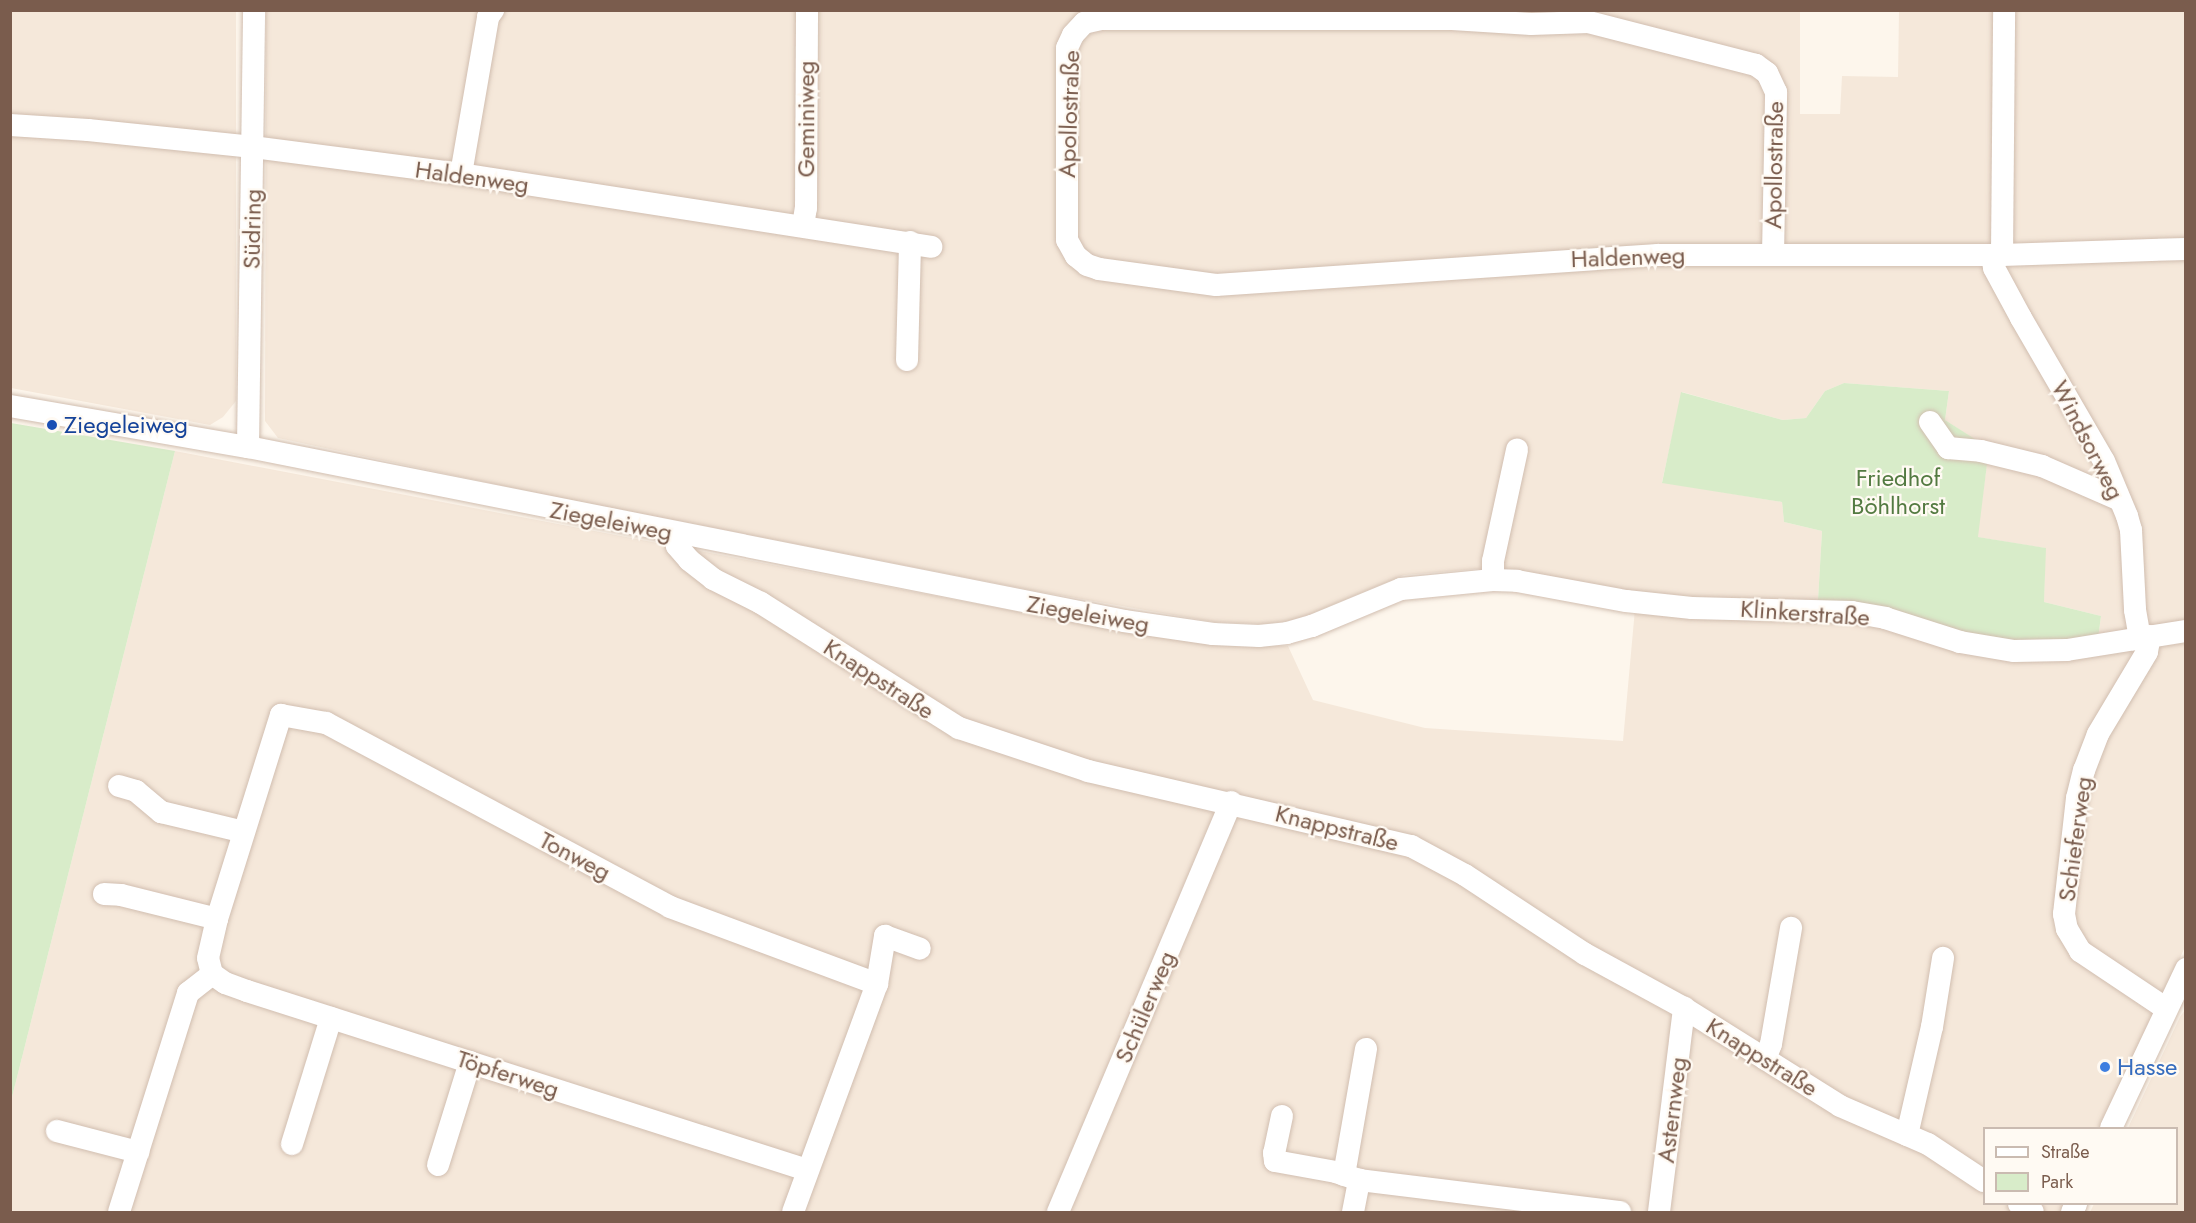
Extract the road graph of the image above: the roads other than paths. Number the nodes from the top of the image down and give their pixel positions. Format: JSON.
{"nodes":[{"id":1,"x":254,"y":10,"type":"edge"},
{"id":2,"x":493,"y":10,"type":"edge"},
{"id":3,"x":807,"y":10,"type":"edge"},
{"id":4,"x":2004,"y":10,"type":"edge"},
{"id":5,"x":10,"y":125,"type":"edge"},
{"id":6,"x":253,"y":147,"type":"junction"},
{"id":7,"x":461,"y":174,"type":"junction"},
{"id":8,"x":803,"y":226,"type":"junction"},
{"id":9,"x":2186,"y":249,"type":"edge"},
{"id":10,"x":1773,"y":255,"type":"junction"},
{"id":11,"x":1997,"y":255,"type":"junction"},
{"id":12,"x":1076,"y":256,"type":"joint"},
{"id":13,"x":907,"y":360,"type":"dead end"},
{"id":14,"x":10,"y":406,"type":"edge"},
{"id":15,"x":1930,"y":422,"type":"dead end"},
{"id":16,"x":248,"y":447,"type":"junction"},
{"id":17,"x":1517,"y":450,"type":"dead end"},
{"id":18,"x":2120,"y":500,"type":"junction"},
{"id":19,"x":674,"y":534,"type":"junction"},
{"id":20,"x":1493,"y":580,"type":"junction"},
{"id":21,"x":2186,"y":631,"type":"edge"},
{"id":22,"x":1213,"y":634,"type":"joint"},
{"id":23,"x":2145,"y":637,"type":"junction"},
{"id":24,"x":119,"y":786,"type":"dead end"},
{"id":25,"x":1232,"y":802,"type":"junction"},
{"id":26,"x":244,"y":832,"type":"junction"},
{"id":27,"x":104,"y":894,"type":"dead end"},
{"id":28,"x":217,"y":919,"type":"junction"},
{"id":29,"x":1791,"y":928,"type":"dead end"},
{"id":30,"x":920,"y":949,"type":"dead end"},
{"id":31,"x":1943,"y":958,"type":"dead end"},
{"id":32,"x":212,"y":974,"type":"junction"},
{"id":33,"x":2184,"y":975,"type":"edge"},
{"id":34,"x":877,"y":984,"type":"junction"},
{"id":35,"x":1684,"y":1008,"type":"junction"},
{"id":36,"x":2165,"y":1008,"type":"junction"},
{"id":37,"x":331,"y":1018,"type":"junction"},
{"id":38,"x":1366,"y":1049,"type":"dead end"},
{"id":39,"x":1765,"y":1059,"type":"junction"},
{"id":40,"x":470,"y":1062,"type":"junction"},
{"id":41,"x":1282,"y":1116,"type":"dead end"},
{"id":42,"x":2111,"y":1127,"type":"edge"},
{"id":43,"x":57,"y":1131,"type":"dead end"},
{"id":44,"x":1907,"y":1135,"type":"junction"},
{"id":45,"x":292,"y":1144,"type":"dead end"},
{"id":46,"x":138,"y":1152,"type":"junction"},
{"id":47,"x":438,"y":1165,"type":"dead end"},
{"id":48,"x":807,"y":1170,"type":"junction"},
{"id":49,"x":1351,"y":1177,"type":"junction"},
{"id":50,"x":1983,"y":1180,"type":"edge"},
{"id":51,"x":119,"y":1212,"type":"edge"},
{"id":52,"x":793,"y":1212,"type":"edge"},
{"id":53,"x":1058,"y":1212,"type":"edge"},
{"id":54,"x":1353,"y":1212,"type":"edge"},
{"id":55,"x":1620,"y":1212,"type":"edge"},
{"id":56,"x":1659,"y":1212,"type":"edge"}],
"edges":[{"from":1,"to":6,"type":"street","name":"Südring"},
{"from":2,"to":7,"type":"street"},
{"from":3,"to":8,"type":"street","name":"Geminiweg"},
{"from":4,"to":11,"type":"street","name":"Windsorweg"},
{"from":5,"to":6,"type":"street","name":"Haldenweg"},
{"from":6,"to":7,"type":"street","name":"Haldenweg"},
{"from":6,"to":16,"type":"street","name":"Südring"},
{"from":7,"to":8,"type":"street","name":"Haldenweg"},
{"from":8,"to":13,"type":"street","name":"Haldenweg"},
{"from":9,"to":11,"type":"street","name":"Haldenweg"},
{"from":10,"to":11,"type":"street","name":"Haldenweg"},
{"from":10,"to":12,"type":"street","name":"Haldenweg"},
{"from":10,"to":12,"type":"street","name":"Apollostraße"},
{"from":11,"to":18,"type":"street","name":"Windsorweg"},
{"from":14,"to":16,"type":"street","name":"Ziegeleiweg"},
{"from":15,"to":18,"type":"street"},
{"from":16,"to":19,"type":"street","name":"Ziegeleiweg"},
{"from":17,"to":20,"type":"street"},
{"from":18,"to":23,"type":"street","name":"Windsorweg"},
{"from":19,"to":22,"type":"street","name":"Ziegeleiweg"},
{"from":19,"to":25,"type":"street","name":"Knappstraße"},
{"from":20,"to":22,"type":"street","name":"Klinkerstraße"},
{"from":20,"to":23,"type":"street","name":"Klinkerstraße"},
{"from":21,"to":23,"type":"street","name":"Klinkerstraße"},
{"from":23,"to":36,"type":"street","name":"Schieferweg"},
{"from":24,"to":26,"type":"street"},
{"from":25,"to":35,"type":"street","name":"Knappstraße"},
{"from":25,"to":53,"type":"street","name":"Schülerweg"},
{"from":26,"to":28,"type":"street"},
{"from":26,"to":34,"type":"street","name":"Tonweg"},
{"from":27,"to":28,"type":"street"},
{"from":28,"to":32,"type":"street"},
{"from":29,"to":39,"type":"street"},
{"from":30,"to":34,"type":"street"},
{"from":31,"to":44,"type":"street"},
{"from":32,"to":37,"type":"street","name":"Töpferweg"},
{"from":32,"to":46,"type":"street"},
{"from":33,"to":36,"type":"street"},
{"from":34,"to":48,"type":"street"},
{"from":35,"to":39,"type":"street","name":"Knappstraße"},
{"from":35,"to":56,"type":"street","name":"Asternweg"},
{"from":36,"to":42,"type":"street"},
{"from":37,"to":40,"type":"street","name":"Töpferweg"},
{"from":37,"to":45,"type":"street"},
{"from":38,"to":49,"type":"street"},
{"from":39,"to":44,"type":"street","name":"Knappstraße"},
{"from":40,"to":47,"type":"street"},
{"from":40,"to":48,"type":"street","name":"Töpferweg"},
{"from":41,"to":49,"type":"street"},
{"from":43,"to":46,"type":"street"},
{"from":44,"to":50,"type":"street","name":"Knappstraße"},
{"from":46,"to":51,"type":"street"},
{"from":48,"to":52,"type":"street"},
{"from":49,"to":54,"type":"street"},
{"from":49,"to":55,"type":"street"}]}
